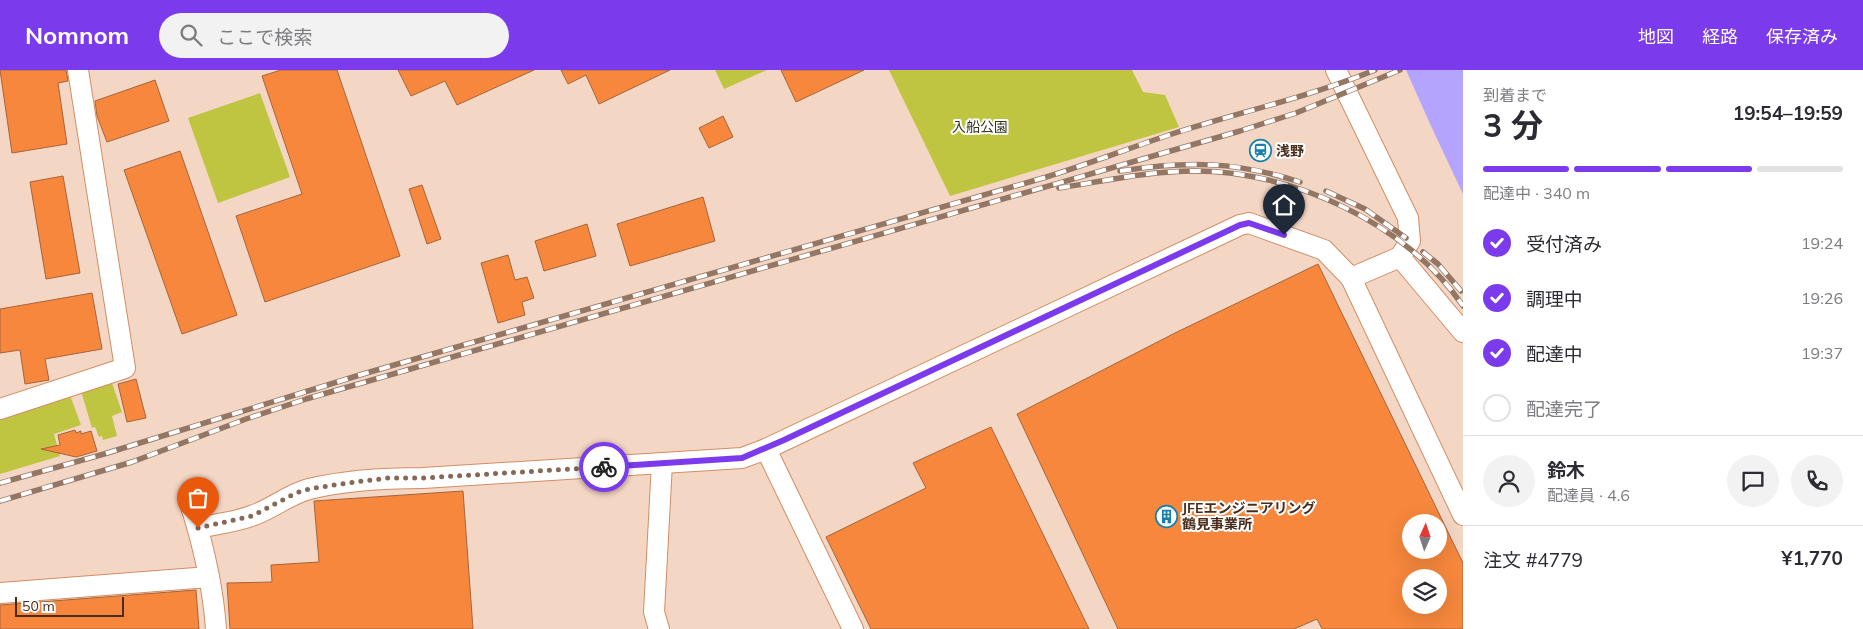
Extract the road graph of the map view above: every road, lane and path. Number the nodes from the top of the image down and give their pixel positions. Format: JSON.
{"nodes":[{"id":1,"x":78,"y":70,"type":"edge"},
{"id":2,"x":1336,"y":70,"type":"edge"},
{"id":3,"x":1400,"y":256,"type":"junction"},
{"id":4,"x":1351,"y":278,"type":"junction"},
{"id":5,"x":1463,"y":332,"type":"edge"},
{"id":6,"x":0,"y":409,"type":"edge"},
{"id":7,"x":766,"y":449,"type":"junction"},
{"id":8,"x":662,"y":463,"type":"junction"},
{"id":9,"x":190,"y":502,"type":"dead end"},
{"id":10,"x":1463,"y":515,"type":"edge"},
{"id":11,"x":198,"y":528,"type":"junction"},
{"id":12,"x":209,"y":577,"type":"junction"},
{"id":13,"x":0,"y":593,"type":"edge"},
{"id":14,"x":216,"y":629,"type":"edge"},
{"id":15,"x":659,"y":629,"type":"edge"},
{"id":16,"x":853,"y":629,"type":"edge"}],
"edges":[{"from":1,"to":6,"type":"street"},
{"from":2,"to":3,"type":"street"},
{"from":3,"to":4,"type":"street"},
{"from":3,"to":5,"type":"street"},
{"from":4,"to":7,"type":"street"},
{"from":4,"to":10,"type":"street"},
{"from":7,"to":8,"type":"street"},
{"from":7,"to":16,"type":"street"},
{"from":8,"to":11,"type":"street"},
{"from":8,"to":15,"type":"street"},
{"from":9,"to":11,"type":"street"},
{"from":11,"to":12,"type":"street"},
{"from":12,"to":13,"type":"street"},
{"from":12,"to":14,"type":"street"}]}
